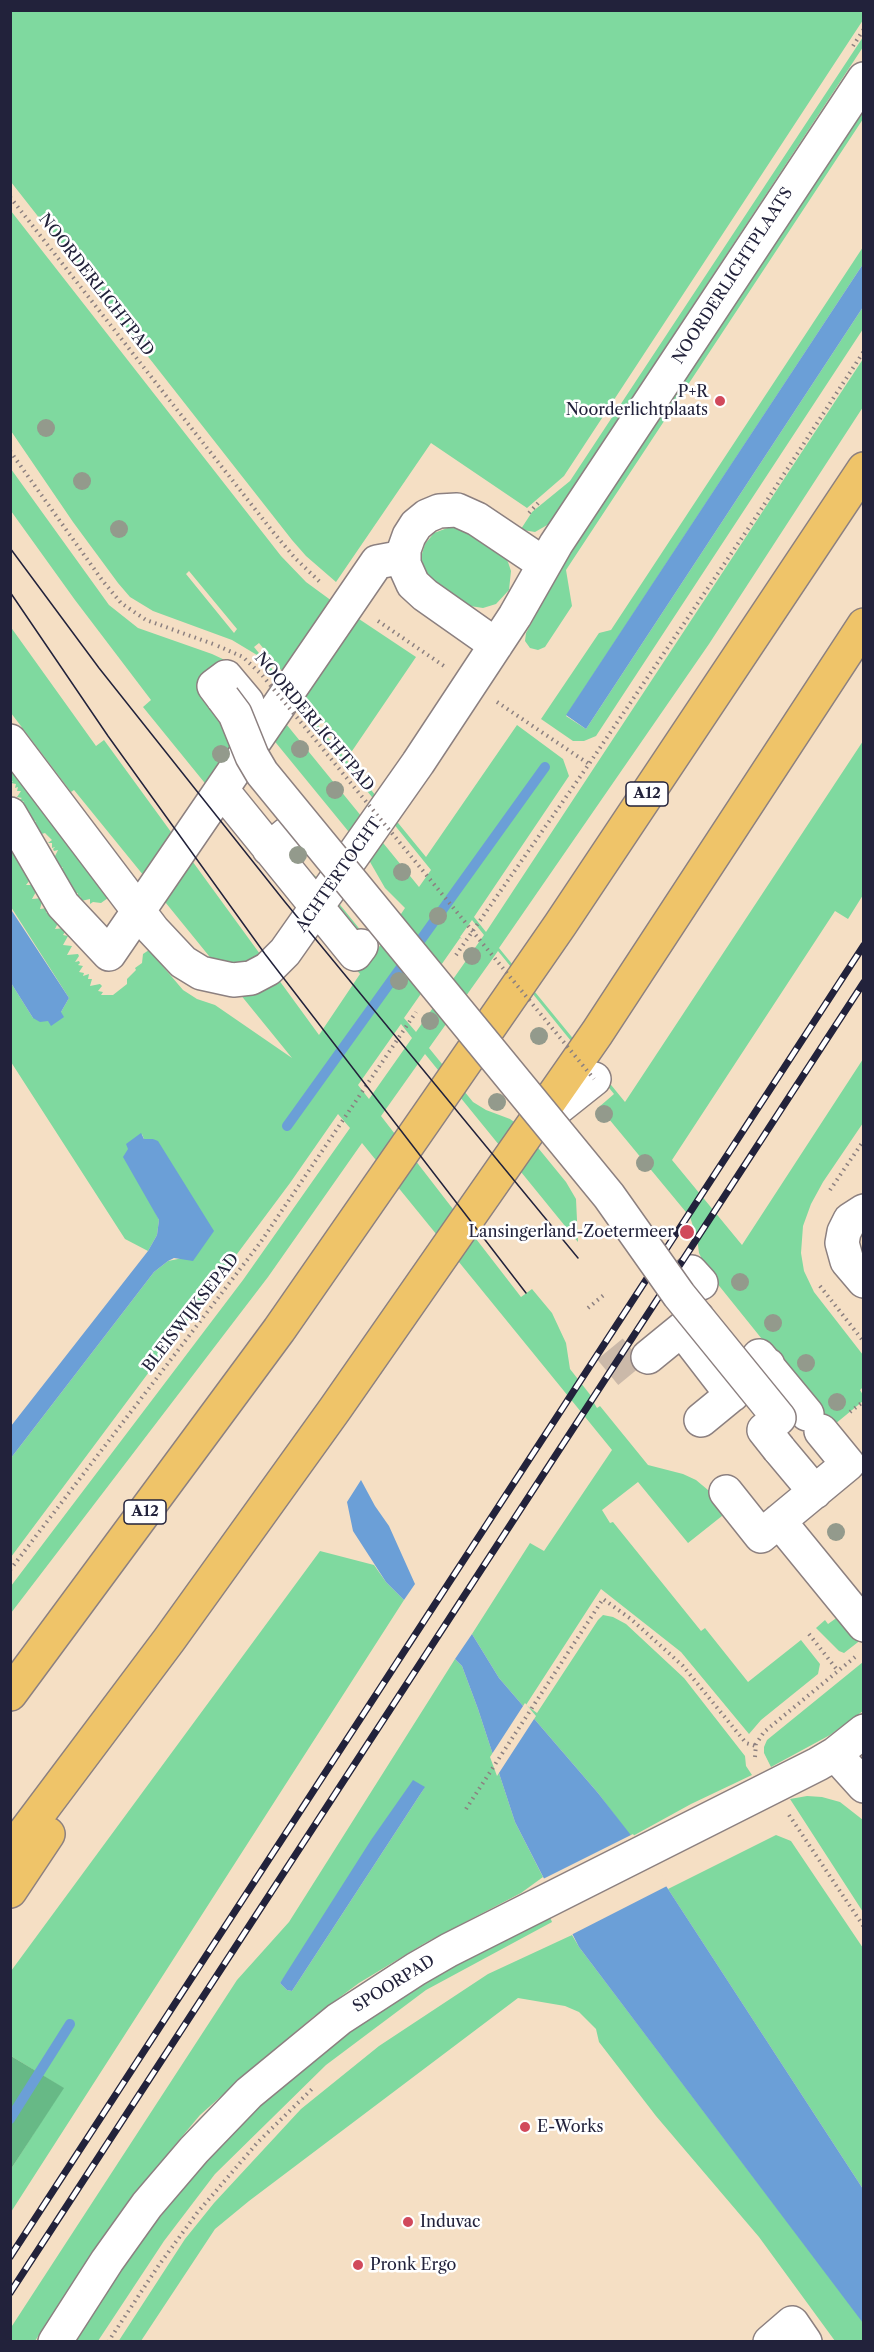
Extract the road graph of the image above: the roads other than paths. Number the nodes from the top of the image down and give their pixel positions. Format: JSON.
{"nodes":[{"id":1,"x":864,"y":79,"type":"edge"},
{"id":2,"x":864,"y":469,"type":"edge"},
{"id":3,"x":404,"y":557,"type":"junction"},
{"id":4,"x":544,"y":564,"type":"junction"},
{"id":5,"x":864,"y":626,"type":"edge"},
{"id":6,"x":496,"y":645,"type":"junction"},
{"id":7,"x":10,"y":741,"type":"edge"},
{"id":8,"x":264,"y":747,"type":"junction"},
{"id":9,"x":222,"y":790,"type":"junction"},
{"id":10,"x":10,"y":814,"type":"edge"},
{"id":11,"x":317,"y":907,"type":"junction"},
{"id":12,"x":138,"y":911,"type":"junction"},
{"id":13,"x":361,"y":946,"type":"dead end"},
{"id":14,"x":594,"y":1079,"type":"road end"},
{"id":15,"x":546,"y":1119,"type":"junction"},
{"id":16,"x":864,"y":1211,"type":"edge"},
{"id":17,"x":864,"y":1281,"type":"edge"},
{"id":18,"x":691,"y":1326,"type":"junction"},
{"id":19,"x":648,"y":1357,"type":"dead end"},
{"id":20,"x":732,"y":1395,"type":"junction"},
{"id":21,"x":701,"y":1420,"type":"dead end"},
{"id":22,"x":820,"y":1427,"type":"junction"},
{"id":23,"x":785,"y":1455,"type":"junction"},
{"id":24,"x":726,"y":1492,"type":"dead end"},
{"id":25,"x":815,"y":1492,"type":"junction"},
{"id":26,"x":779,"y":1521,"type":"junction"},
{"id":27,"x":255,"y":1523,"type":"junction"},
{"id":28,"x":864,"y":1625,"type":"edge"},
{"id":29,"x":10,"y":1694,"type":"edge"},
{"id":30,"x":864,"y":1731,"type":"edge"},
{"id":31,"x":835,"y":1754,"type":"junction"},
{"id":32,"x":864,"y":1786,"type":"edge"},
{"id":33,"x":10,"y":1852,"type":"edge"},
{"id":34,"x":10,"y":1891,"type":"edge"},
{"id":35,"x":55,"y":2342,"type":"edge"},
{"id":36,"x":770,"y":2342,"type":"edge"},
{"id":37,"x":805,"y":2342,"type":"edge"}],
"edges":[{"from":1,"to":4,"type":"street","name":"NOORDERLICHTPLAATS"},
{"from":2,"to":29,"type":"highway","number":"A12"},
{"from":3,"to":4,"type":"street"},
{"from":3,"to":6,"type":"street"},
{"from":3,"to":8,"type":"street"},
{"from":4,"to":6,"type":"street","name":"NOORDERLICHTPLAATS"},
{"from":5,"to":27,"type":"highway"},
{"from":6,"to":11,"type":"street","name":"ACHTERTOCHT"},
{"from":7,"to":12,"type":"street","name":"ACHTERTOCHT"},
{"from":8,"to":9,"type":"street"},
{"from":8,"to":15,"type":"street","bridge":true},
{"from":9,"to":11,"type":"street"},
{"from":9,"to":12,"type":"street"},
{"from":10,"to":12,"type":"street"},
{"from":11,"to":12,"type":"street","name":"ACHTERTOCHT"},
{"from":11,"to":13,"type":"street"},
{"from":14,"to":15,"type":"street"},
{"from":15,"to":18,"type":"street","bridge":true},
{"from":16,"to":17,"type":"street"},
{"from":18,"to":19,"type":"street"},
{"from":18,"to":20,"type":"street"},
{"from":18,"to":23,"type":"street","bridge":true},
{"from":20,"to":21,"type":"street"},
{"from":20,"to":22,"type":"street"},
{"from":22,"to":23,"type":"street"},
{"from":22,"to":25,"type":"street"},
{"from":23,"to":25,"type":"street"},
{"from":24,"to":26,"type":"street"},
{"from":25,"to":26,"type":"street"},
{"from":26,"to":28,"type":"street"},
{"from":27,"to":33,"type":"highway"},
{"from":27,"to":34,"type":"highway"},
{"from":30,"to":31,"type":"street","name":"SPOORPAD"},
{"from":31,"to":32,"type":"street"},
{"from":31,"to":35,"type":"street","name":"SPOORPAD"},
{"from":36,"to":37,"type":"street"}]}
